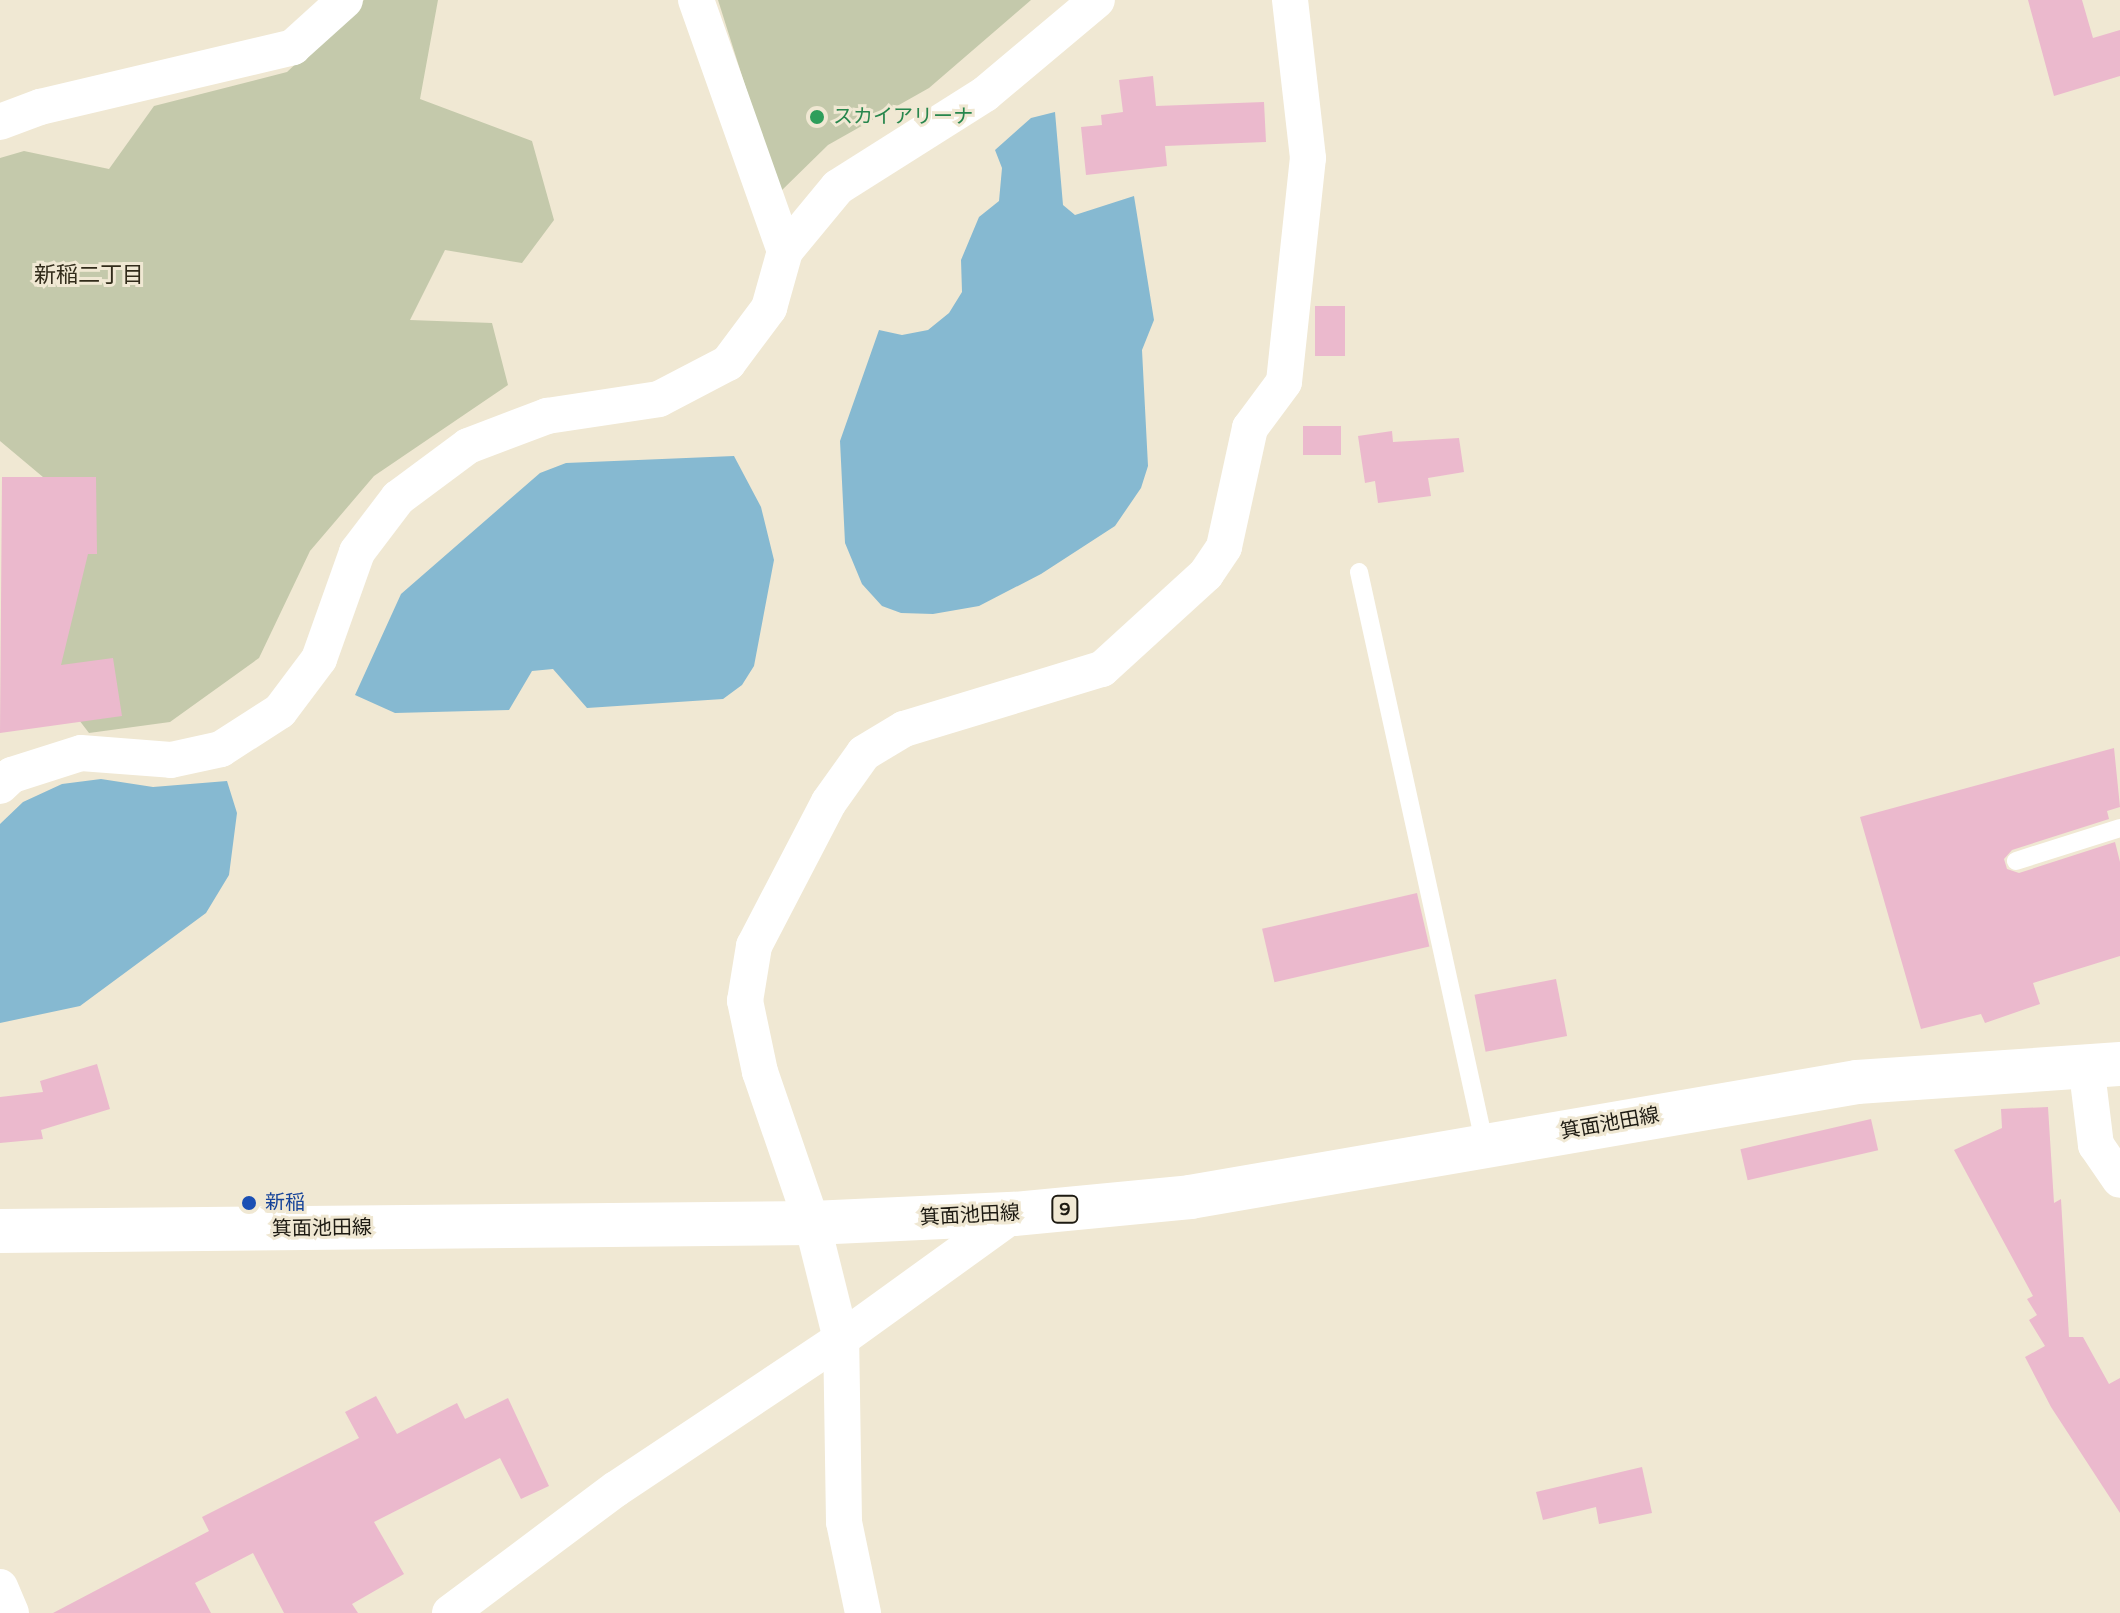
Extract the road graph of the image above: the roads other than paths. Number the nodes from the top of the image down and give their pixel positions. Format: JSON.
{"nodes":[{"id":1,"x":345,"y":0,"type":"edge"},
{"id":2,"x":1097,"y":0,"type":"edge"},
{"id":3,"x":1290,"y":0,"type":"edge"},
{"id":4,"x":706,"y":3,"type":"edge"},
{"id":5,"x":0,"y":122,"type":"edge"},
{"id":6,"x":785,"y":251,"type":"junction"},
{"id":7,"x":1359,"y":572,"type":"dead end"},
{"id":8,"x":0,"y":786,"type":"edge"},
{"id":9,"x":2120,"y":828,"type":"edge"},
{"id":10,"x":2016,"y":861,"type":"dead end"},
{"id":11,"x":2103,"y":1064,"type":"edge"},
{"id":12,"x":1485,"y":1146,"type":"junction"},
{"id":13,"x":2118,"y":1174,"type":"edge"},
{"id":14,"x":1014,"y":1214,"type":"junction"},
{"id":15,"x":812,"y":1223,"type":"junction"},
{"id":16,"x":0,"y":1231,"type":"edge"},
{"id":17,"x":841,"y":1339,"type":"junction"},
{"id":18,"x":0,"y":1587,"type":"edge"},
{"id":19,"x":11,"y":1613,"type":"edge"},
{"id":20,"x":450,"y":1613,"type":"edge"},
{"id":21,"x":863,"y":1613,"type":"edge"}],
"edges":[{"from":1,"to":5,"type":"street"},
{"from":2,"to":6,"type":"street"},
{"from":3,"to":15,"type":"street"},
{"from":4,"to":6,"type":"street"},
{"from":6,"to":8,"type":"street"},
{"from":7,"to":12,"type":"lane"},
{"from":9,"to":10,"type":"lane"},
{"from":11,"to":12,"type":"main road","name":"箕面池田線","number":"9"},
{"from":11,"to":13,"type":"street"},
{"from":12,"to":14,"type":"main road","name":"箕面池田線","number":"9"},
{"from":14,"to":15,"type":"main road","name":"箕面池田線","number":"9"},
{"from":14,"to":17,"type":"street"},
{"from":15,"to":16,"type":"main road","name":"箕面池田線","number":"9"},
{"from":15,"to":17,"type":"street"},
{"from":17,"to":20,"type":"street"},
{"from":17,"to":21,"type":"street"},
{"from":18,"to":19,"type":"street"}]}
